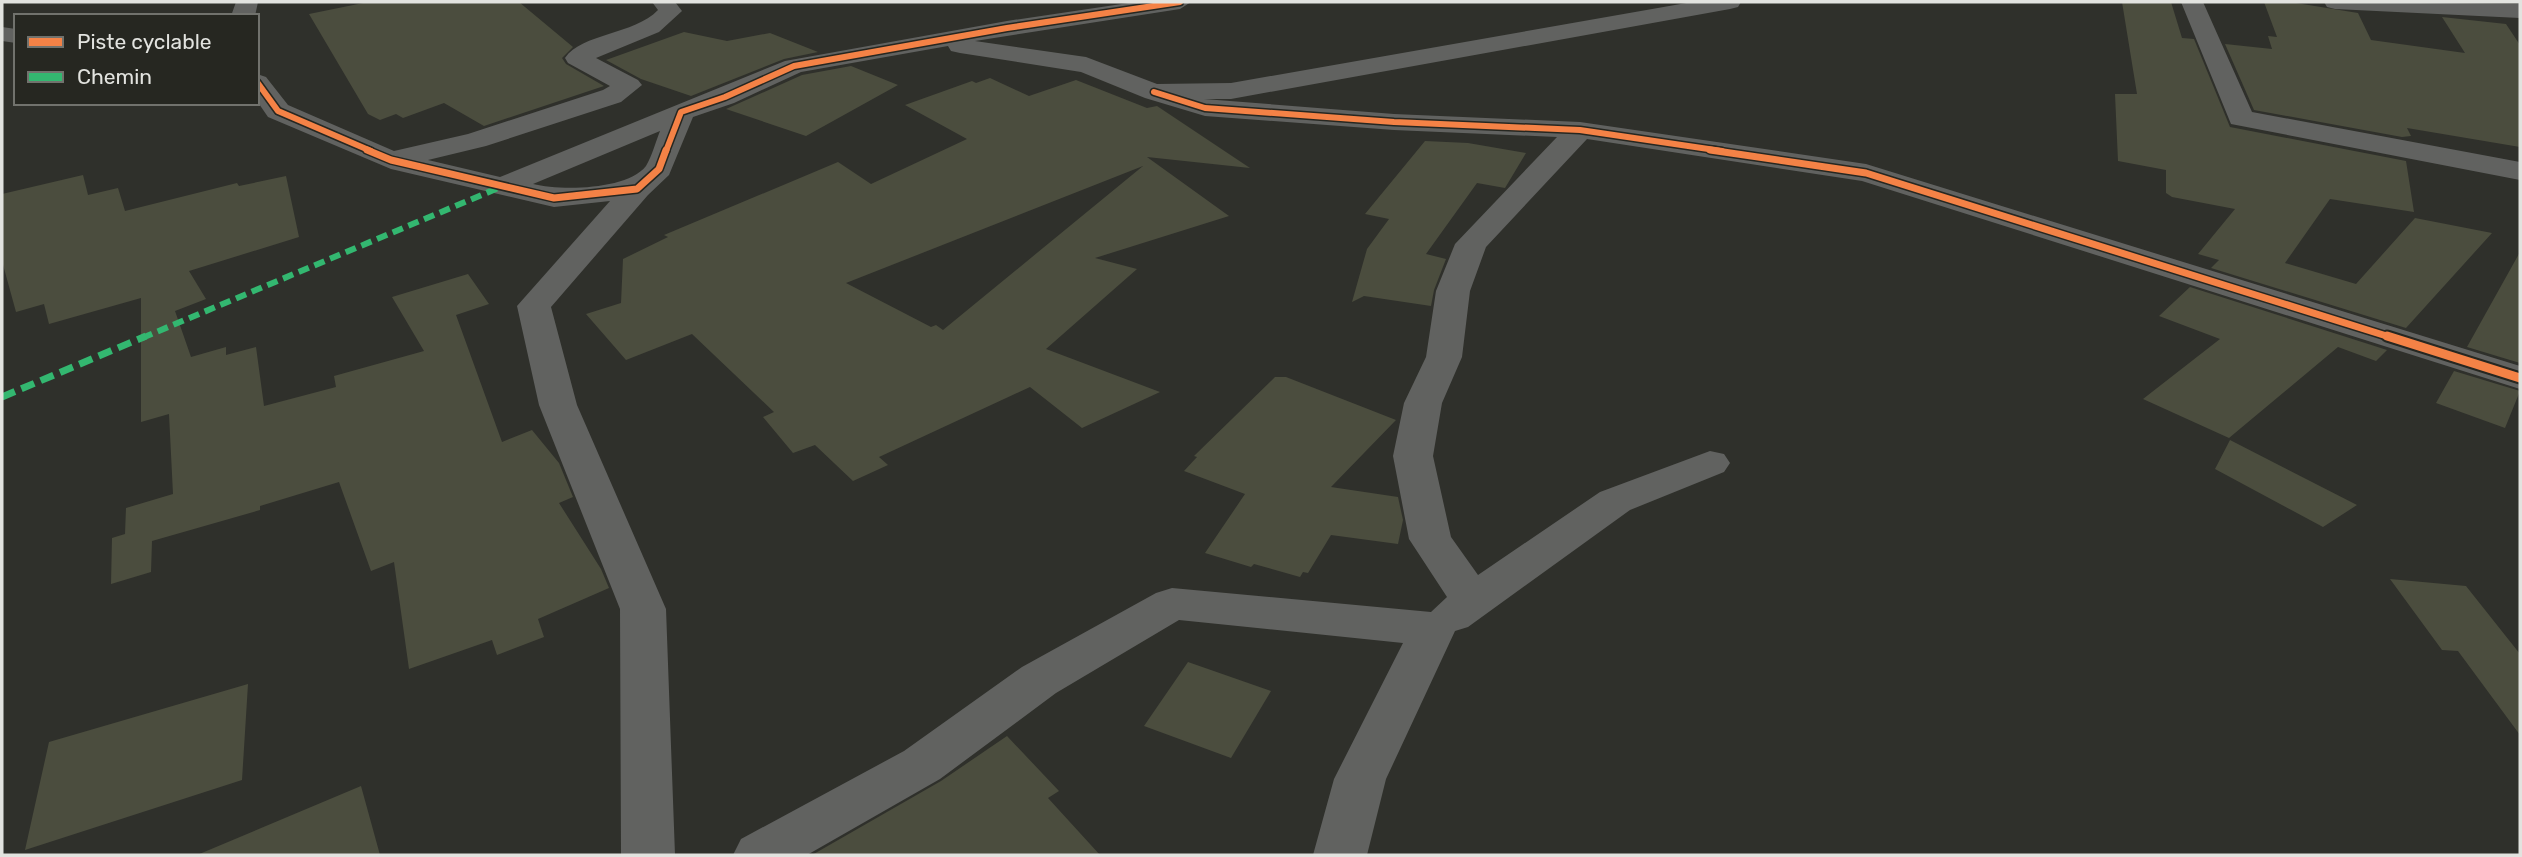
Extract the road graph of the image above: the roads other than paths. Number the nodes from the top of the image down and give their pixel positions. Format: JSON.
{"nodes":[{"id":1,"x":663,"y":2,"type":"edge"},
{"id":2,"x":1180,"y":2,"type":"edge"},
{"id":3,"x":1730,"y":2,"type":"edge"},
{"id":4,"x":2192,"y":2,"type":"edge"},
{"id":5,"x":2335,"y":2,"type":"edge"},
{"id":6,"x":2520,"y":11,"type":"edge"},
{"id":7,"x":930,"y":41,"type":"junction"},
{"id":8,"x":259,"y":85,"type":"edge"},
{"id":9,"x":1154,"y":92,"type":"junction"},
{"id":10,"x":681,"y":112,"type":"junction"},
{"id":11,"x":1580,"y":131,"type":"junction"},
{"id":12,"x":391,"y":160,"type":"junction"},
{"id":13,"x":2520,"y":170,"type":"edge"},
{"id":14,"x":503,"y":186,"type":"junction"},
{"id":15,"x":637,"y":189,"type":"junction"},
{"id":16,"x":2520,"y":378,"type":"edge"},
{"id":17,"x":1710,"y":463,"type":"dead end"},
{"id":18,"x":1473,"y":601,"type":"junction"},
{"id":19,"x":1433,"y":629,"type":"junction"},
{"id":20,"x":648,"y":855,"type":"edge"},
{"id":21,"x":761,"y":855,"type":"edge"},
{"id":22,"x":1340,"y":855,"type":"edge"}],
"edges":[{"from":1,"to":12,"type":"street"},
{"from":2,"to":7,"type":"street"},
{"from":3,"to":9,"type":"street"},
{"from":4,"to":13,"type":"street"},
{"from":5,"to":6,"type":"street"},
{"from":7,"to":9,"type":"street"},
{"from":7,"to":10,"type":"street"},
{"from":8,"to":12,"type":"street"},
{"from":9,"to":11,"type":"street"},
{"from":10,"to":14,"type":"street"},
{"from":10,"to":15,"type":"street"},
{"from":11,"to":16,"type":"street"},
{"from":11,"to":18,"type":"street"},
{"from":12,"to":14,"type":"street"},
{"from":14,"to":15,"type":"street"},
{"from":15,"to":20,"type":"street"},
{"from":17,"to":18,"type":"street"},
{"from":18,"to":19,"type":"street"},
{"from":19,"to":21,"type":"street"},
{"from":19,"to":22,"type":"street"}]}
